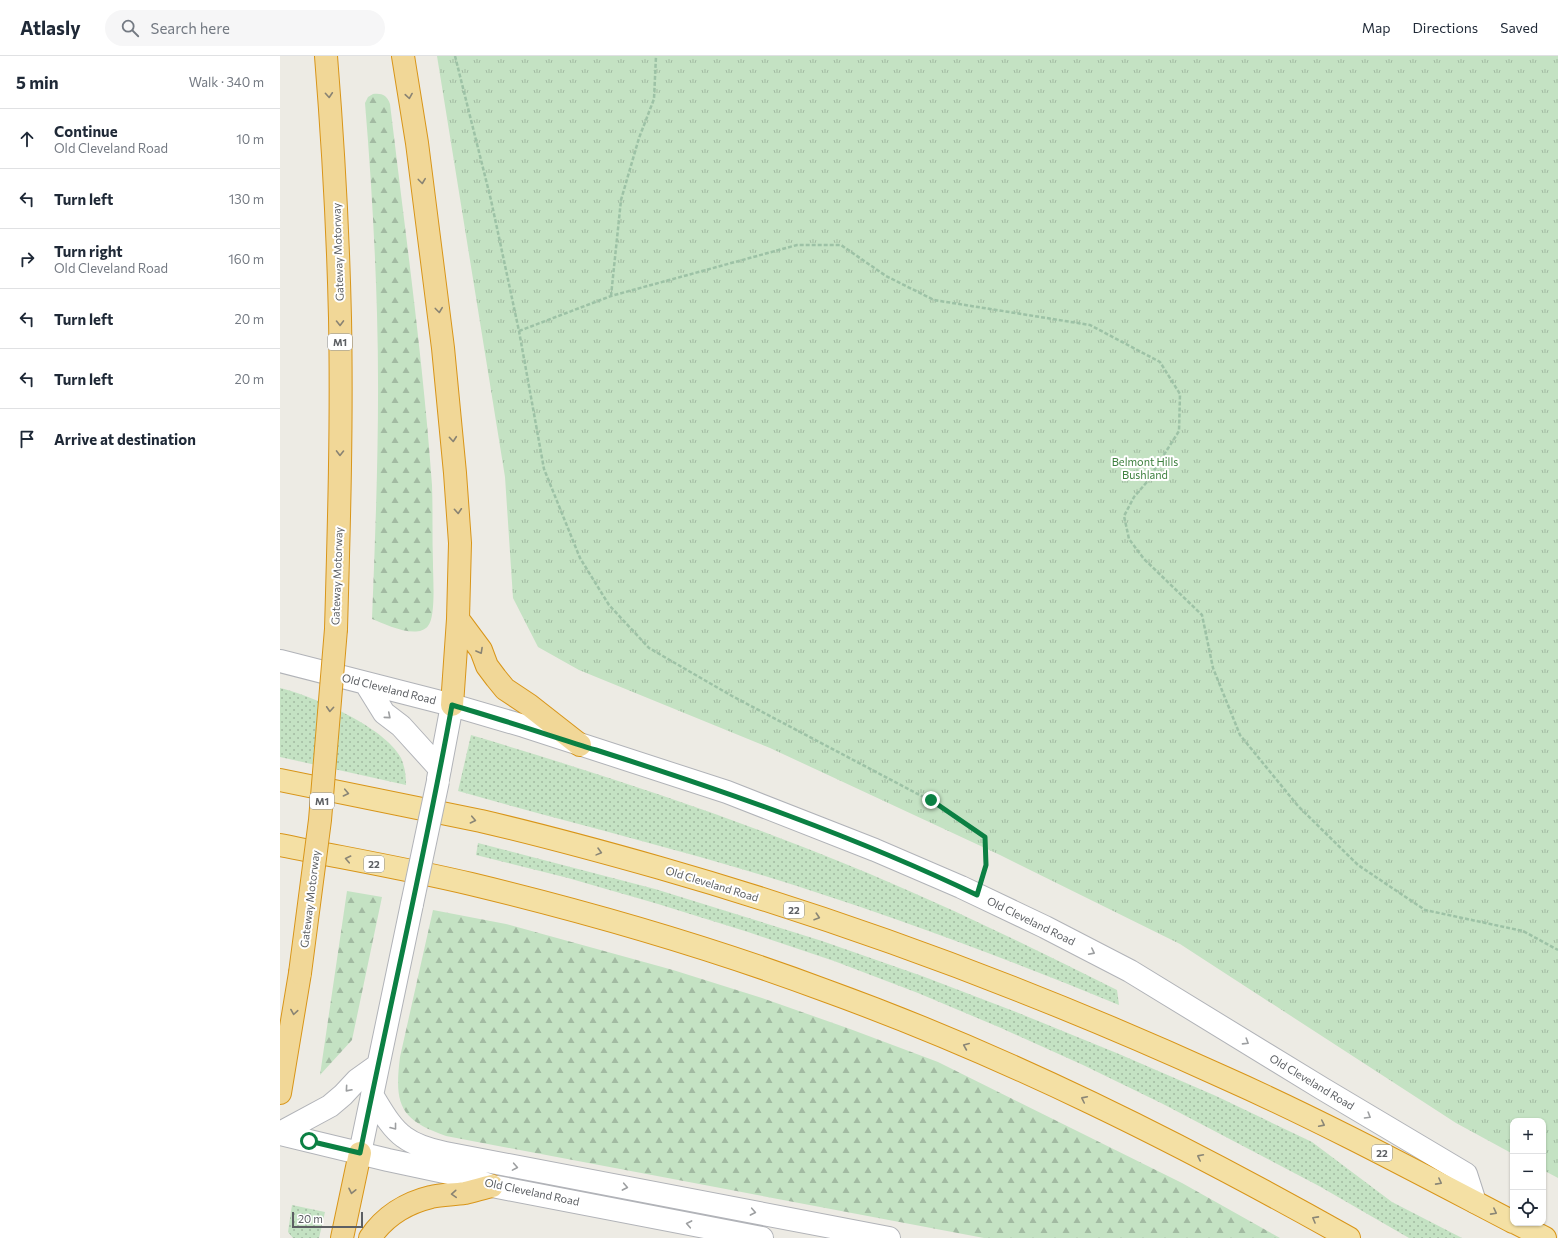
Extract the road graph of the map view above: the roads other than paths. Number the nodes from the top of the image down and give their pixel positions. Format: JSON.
{"nodes":[{"id":1,"x":326,"y":56,"type":"edge"},
{"id":2,"x":403,"y":56,"type":"edge"},
{"id":3,"x":458,"y":619,"type":"junction"},
{"id":4,"x":280,"y":661,"type":"edge"},
{"id":5,"x":366,"y":684,"type":"junction"},
{"id":6,"x":452,"y":705,"type":"junction"},
{"id":7,"x":580,"y":745,"type":"junction"},
{"id":8,"x":439,"y":775,"type":"junction"},
{"id":9,"x":280,"y":780,"type":"edge"},
{"id":10,"x":280,"y":845,"type":"edge"},
{"id":11,"x":378,"y":1064,"type":"junction"},
{"id":12,"x":280,"y":1091,"type":"edge"},
{"id":13,"x":372,"y":1095,"type":"junction"},
{"id":14,"x":280,"y":1133,"type":"edge"},
{"id":15,"x":360,"y":1153,"type":"junction"},
{"id":16,"x":492,"y":1186,"type":"junction"},
{"id":17,"x":1475,"y":1202,"type":"junction"},
{"id":18,"x":1510,"y":1220,"type":"edge"},
{"id":19,"x":1522,"y":1226,"type":"edge"},
{"id":20,"x":342,"y":1238,"type":"edge"},
{"id":21,"x":370,"y":1238,"type":"edge"},
{"id":22,"x":762,"y":1238,"type":"edge"},
{"id":23,"x":890,"y":1238,"type":"edge"},
{"id":24,"x":1349,"y":1238,"type":"edge"},
{"id":25,"x":1545,"y":1238,"type":"edge"}],
"edges":[{"from":1,"to":12,"type":"highway","name":"Gateway Motorway","number":"M1","one_way":true,"bridge":true},
{"from":2,"to":3,"type":"highway","one_way":true},
{"from":3,"to":6,"type":"highway"},
{"from":3,"to":7,"type":"highway","one_way":true},
{"from":4,"to":5,"type":"main road","name":"Old Cleveland Road"},
{"from":5,"to":6,"type":"main road","name":"Old Cleveland Road"},
{"from":5,"to":8,"type":"main road","one_way":true},
{"from":6,"to":7,"type":"main road","name":"Old Cleveland Road"},
{"from":6,"to":8,"type":"main road"},
{"from":7,"to":17,"type":"main road","name":"Old Cleveland Road","one_way":true},
{"from":8,"to":11,"type":"main road","bridge":true},
{"from":9,"to":17,"type":"highway","name":"Old Cleveland Road","number":"22","one_way":true},
{"from":24,"to":10,"type":"highway","number":"22","one_way":true},
{"from":11,"to":13,"type":"main road"},
{"from":11,"to":14,"type":"main road","one_way":true},
{"from":13,"to":15,"type":"main road"},
{"from":13,"to":23,"type":"main road","one_way":true},
{"from":14,"to":15,"type":"main road","name":"Old Cleveland Road"},
{"from":15,"to":16,"type":"main road","name":"Old Cleveland Road"},
{"from":15,"to":20,"type":"highway","one_way":true},
{"from":16,"to":21,"type":"highway","one_way":true},
{"from":22,"to":16,"type":"main road","name":"Old Cleveland Road","one_way":true},
{"from":17,"to":18,"type":"highway","name":"Old Cleveland Road","number":"22","one_way":true},
{"from":19,"to":25,"type":"highway"}]}
